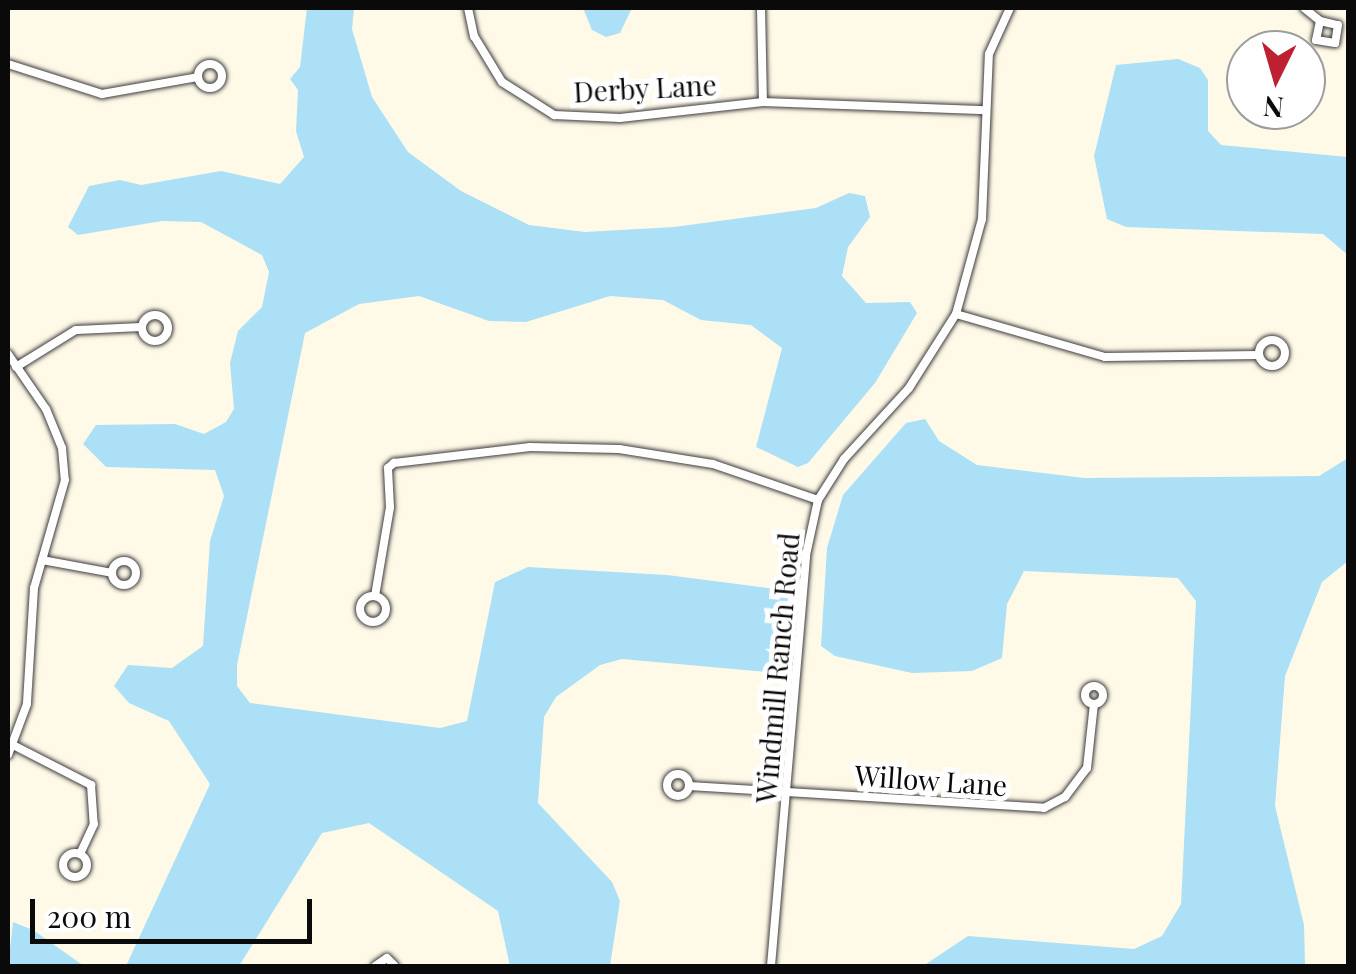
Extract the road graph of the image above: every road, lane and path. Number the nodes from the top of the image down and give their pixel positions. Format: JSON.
{"nodes":[{"id":1,"x":468,"y":8,"type":"edge"},
{"id":2,"x":761,"y":8,"type":"edge"},
{"id":3,"x":1010,"y":8,"type":"edge"},
{"id":4,"x":1304,"y":8,"type":"edge"},
{"id":5,"x":1320,"y":21,"type":"dead end"},
{"id":6,"x":8,"y":64,"type":"edge"},
{"id":7,"x":198,"y":77,"type":"dead end"},
{"id":8,"x":763,"y":102,"type":"junction"},
{"id":9,"x":986,"y":110,"type":"junction"},
{"id":10,"x":956,"y":314,"type":"junction"},
{"id":11,"x":142,"y":326,"type":"dead end"},
{"id":12,"x":8,"y":354,"type":"edge"},
{"id":13,"x":1259,"y":355,"type":"dead end"},
{"id":14,"x":16,"y":367,"type":"junction"},
{"id":15,"x":818,"y":500,"type":"junction"},
{"id":16,"x":42,"y":560,"type":"junction"},
{"id":17,"x":112,"y":572,"type":"dead end"},
{"id":18,"x":376,"y":596,"type":"dead end"},
{"id":19,"x":1094,"y":704,"type":"dead end"},
{"id":20,"x":13,"y":745,"type":"junction"},
{"id":21,"x":8,"y":755,"type":"edge"},
{"id":22,"x":689,"y":786,"type":"dead end"},
{"id":23,"x":788,"y":792,"type":"junction"},
{"id":24,"x":80,"y":854,"type":"dead end"},
{"id":25,"x":375,"y":966,"type":"edge"},
{"id":26,"x":396,"y":966,"type":"edge"},
{"id":27,"x":770,"y":966,"type":"edge"}],
"edges":[{"from":1,"to":8,"type":"street","name":"Derby Lane"},
{"from":2,"to":8,"type":"street"},
{"from":3,"to":9,"type":"street","name":"Windmill Ranch Road"},
{"from":4,"to":5,"type":"street"},
{"from":6,"to":7,"type":"street"},
{"from":8,"to":9,"type":"street","name":"Derby Lane"},
{"from":9,"to":10,"type":"street","name":"Windmill Ranch Road"},
{"from":10,"to":13,"type":"street"},
{"from":10,"to":15,"type":"street","name":"Windmill Ranch Road"},
{"from":11,"to":14,"type":"street"},
{"from":12,"to":14,"type":"street"},
{"from":14,"to":16,"type":"street"},
{"from":15,"to":18,"type":"street"},
{"from":15,"to":23,"type":"street","name":"Windmill Ranch Road"},
{"from":16,"to":17,"type":"street"},
{"from":16,"to":20,"type":"street"},
{"from":19,"to":23,"type":"street","name":"Willow Lane"},
{"from":20,"to":21,"type":"street"},
{"from":20,"to":24,"type":"street"},
{"from":22,"to":23,"type":"street","name":"Willow Lane"},
{"from":23,"to":27,"type":"street","name":"Windmill Ranch Road"},
{"from":25,"to":26,"type":"street"}]}
